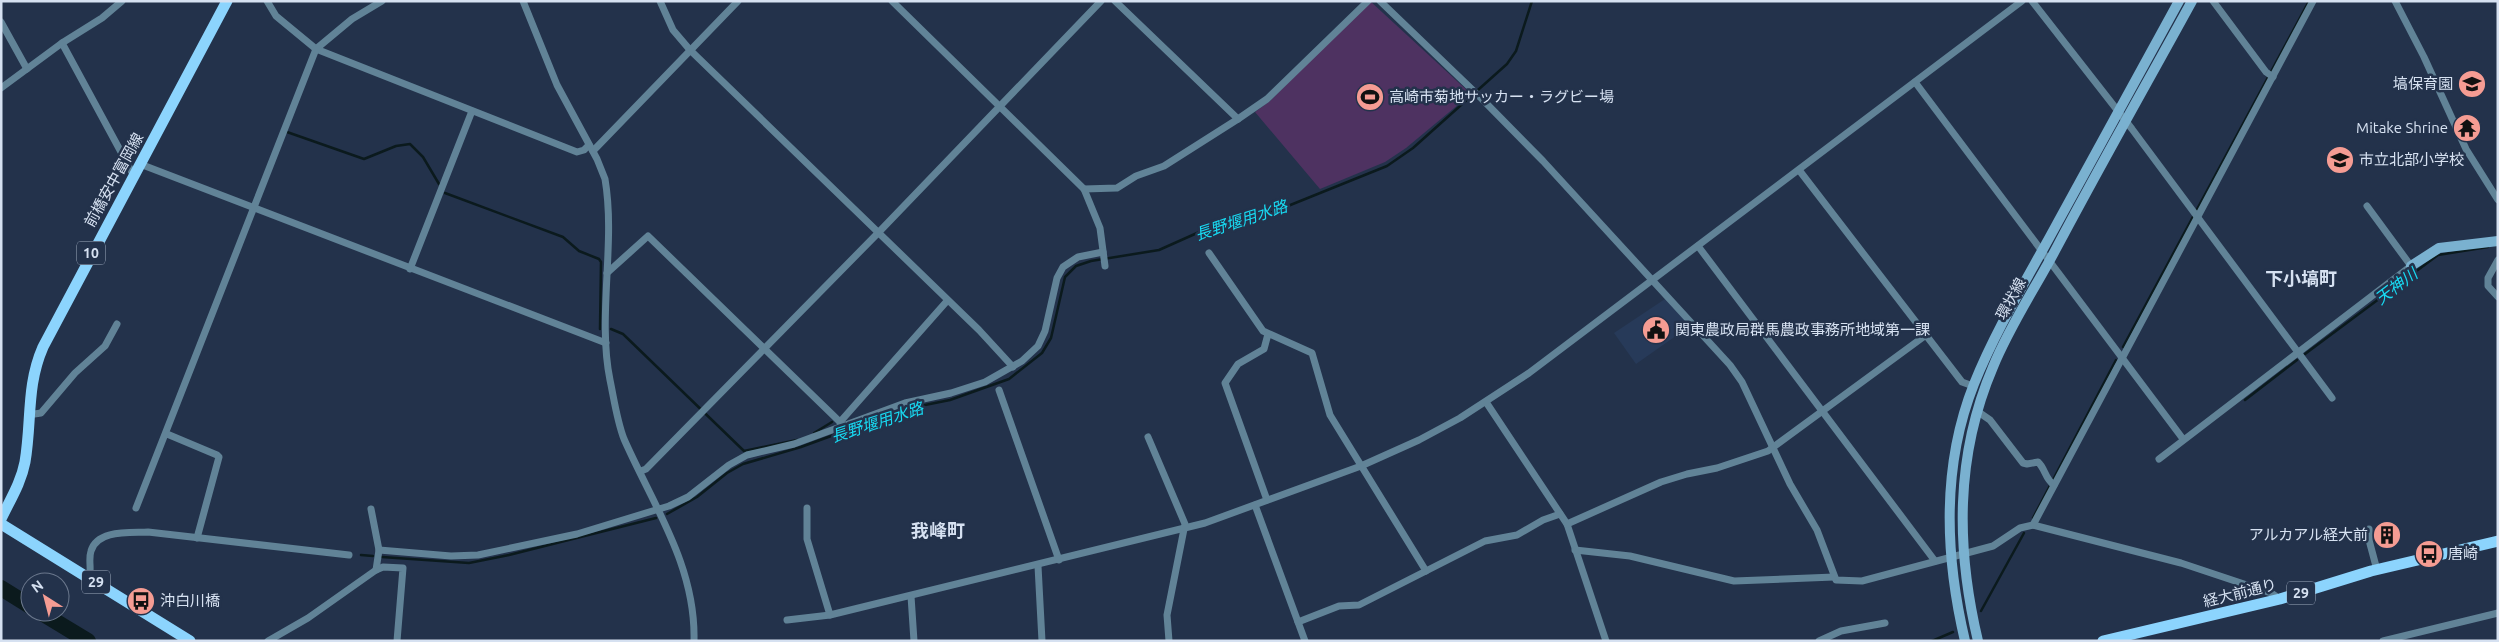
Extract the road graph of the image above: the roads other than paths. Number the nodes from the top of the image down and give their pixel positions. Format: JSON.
{"nodes":[{"id":1,"x":122,"y":1,"type":"edge"},
{"id":2,"x":227,"y":1,"type":"edge"},
{"id":3,"x":267,"y":1,"type":"edge"},
{"id":4,"x":382,"y":1,"type":"edge"},
{"id":5,"x":522,"y":1,"type":"edge"},
{"id":6,"x":660,"y":1,"type":"edge"},
{"id":7,"x":738,"y":1,"type":"edge"},
{"id":8,"x":892,"y":1,"type":"edge"},
{"id":9,"x":1101,"y":1,"type":"edge"},
{"id":10,"x":1115,"y":1,"type":"edge"},
{"id":11,"x":1368,"y":1,"type":"edge"},
{"id":12,"x":1380,"y":1,"type":"edge"},
{"id":13,"x":2022,"y":1,"type":"edge"},
{"id":14,"x":2032,"y":1,"type":"edge"},
{"id":15,"x":2179,"y":1,"type":"edge"},
{"id":16,"x":2192,"y":1,"type":"edge"},
{"id":17,"x":2213,"y":1,"type":"edge"},
{"id":18,"x":2313,"y":1,"type":"edge"},
{"id":19,"x":2395,"y":1,"type":"edge"},
{"id":20,"x":1,"y":22,"type":"edge"},
{"id":21,"x":62,"y":43,"type":"junction"},
{"id":22,"x":316,"y":49,"type":"junction"},
{"id":23,"x":690,"y":50,"type":"junction"},
{"id":24,"x":27,"y":69,"type":"junction"},
{"id":25,"x":2273,"y":77,"type":"junction"},
{"id":26,"x":1915,"y":82,"type":"junction"},
{"id":27,"x":1,"y":88,"type":"edge"},
{"id":28,"x":1000,"y":105,"type":"junction"},
{"id":29,"x":472,"y":111,"type":"junction"},
{"id":30,"x":2118,"y":113,"type":"junction"},
{"id":31,"x":1238,"y":119,"type":"junction"},
{"id":32,"x":2126,"y":122,"type":"junction"},
{"id":33,"x":591,"y":148,"type":"junction"},
{"id":34,"x":140,"y":164,"type":"junction"},
{"id":35,"x":1799,"y":170,"type":"junction"},
{"id":36,"x":134,"y":176,"type":"junction"},
{"id":37,"x":1084,"y":189,"type":"junction"},
{"id":38,"x":2498,"y":200,"type":"edge"},
{"id":39,"x":2367,"y":206,"type":"dead end"},
{"id":40,"x":252,"y":208,"type":"junction"},
{"id":41,"x":2197,"y":218,"type":"junction"},
{"id":42,"x":878,"y":232,"type":"junction"},
{"id":43,"x":2498,"y":241,"type":"edge"},
{"id":44,"x":1698,"y":246,"type":"junction"},
{"id":45,"x":2042,"y":250,"type":"junction"},
{"id":46,"x":1209,"y":253,"type":"dead end"},
{"id":47,"x":2050,"y":260,"type":"junction"},
{"id":48,"x":2498,"y":260,"type":"edge"},
{"id":49,"x":2411,"y":266,"type":"junction"},
{"id":50,"x":410,"y":269,"type":"junction"},
{"id":51,"x":607,"y":273,"type":"junction"},
{"id":52,"x":1652,"y":280,"type":"junction"},
{"id":53,"x":2498,"y":297,"type":"edge"},
{"id":54,"x":947,"y":301,"type":"junction"},
{"id":55,"x":117,"y":324,"type":"dead end"},
{"id":56,"x":1268,"y":334,"type":"junction"},
{"id":57,"x":1926,"y":335,"type":"junction"},
{"id":58,"x":606,"y":343,"type":"junction"},
{"id":59,"x":764,"y":348,"type":"junction"},
{"id":60,"x":2298,"y":352,"type":"junction"},
{"id":61,"x":2123,"y":357,"type":"junction"},
{"id":62,"x":1013,"y":367,"type":"junction"},
{"id":63,"x":1973,"y":386,"type":"junction"},
{"id":64,"x":999,"y":390,"type":"dead end"},
{"id":65,"x":2332,"y":398,"type":"dead end"},
{"id":66,"x":1486,"y":402,"type":"junction"},
{"id":67,"x":1822,"y":411,"type":"junction"},
{"id":68,"x":1977,"y":411,"type":"junction"},
{"id":69,"x":28,"y":415,"type":"junction"},
{"id":70,"x":841,"y":424,"type":"junction"},
{"id":71,"x":167,"y":434,"type":"junction"},
{"id":72,"x":1148,"y":437,"type":"dead end"},
{"id":73,"x":2183,"y":439,"type":"junction"},
{"id":74,"x":1773,"y":448,"type":"junction"},
{"id":75,"x":2159,"y":459,"type":"dead end"},
{"id":76,"x":1361,"y":466,"type":"junction"},
{"id":77,"x":641,"y":471,"type":"junction"},
{"id":78,"x":2054,"y":485,"type":"junction"},
{"id":79,"x":1267,"y":500,"type":"junction"},
{"id":80,"x":1255,"y":505,"type":"junction"},
{"id":81,"x":136,"y":508,"type":"dead end"},
{"id":82,"x":807,"y":508,"type":"dead end"},
{"id":83,"x":371,"y":509,"type":"dead end"},
{"id":84,"x":659,"y":510,"type":"junction"},
{"id":85,"x":1560,"y":514,"type":"junction"},
{"id":86,"x":1,"y":519,"type":"edge"},
{"id":87,"x":1,"y":524,"type":"edge"},
{"id":88,"x":1567,"y":524,"type":"junction"},
{"id":89,"x":2033,"y":526,"type":"junction"},
{"id":90,"x":1185,"y":529,"type":"junction"},
{"id":91,"x":2369,"y":529,"type":"dead end"},
{"id":92,"x":197,"y":538,"type":"junction"},
{"id":93,"x":2498,"y":541,"type":"edge"},
{"id":94,"x":379,"y":550,"type":"junction"},
{"id":95,"x":1575,"y":550,"type":"junction"},
{"id":96,"x":1962,"y":554,"type":"junction"},
{"id":97,"x":349,"y":555,"type":"dead end"},
{"id":98,"x":1950,"y":558,"type":"junction"},
{"id":99,"x":1059,"y":560,"type":"junction"},
{"id":100,"x":1935,"y":561,"type":"junction"},
{"id":101,"x":1038,"y":566,"type":"junction"},
{"id":102,"x":376,"y":570,"type":"junction"},
{"id":103,"x":2377,"y":570,"type":"junction"},
{"id":104,"x":1426,"y":571,"type":"junction"},
{"id":105,"x":1834,"y":577,"type":"junction"},
{"id":106,"x":90,"y":578,"type":"junction"},
{"id":107,"x":911,"y":596,"type":"junction"},
{"id":108,"x":2280,"y":599,"type":"junction"},
{"id":109,"x":2498,"y":613,"type":"edge"},
{"id":110,"x":830,"y":615,"type":"junction"},
{"id":111,"x":787,"y":620,"type":"dead end"},
{"id":112,"x":1298,"y":622,"type":"junction"},
{"id":113,"x":1885,"y":622,"type":"dead end"},
{"id":114,"x":2109,"y":640,"type":"edge"},
{"id":115,"x":190,"y":641,"type":"edge"},
{"id":116,"x":268,"y":641,"type":"edge"},
{"id":117,"x":397,"y":641,"type":"edge"},
{"id":118,"x":694,"y":641,"type":"edge"},
{"id":119,"x":914,"y":641,"type":"edge"},
{"id":120,"x":1042,"y":641,"type":"edge"},
{"id":121,"x":1168,"y":641,"type":"edge"},
{"id":122,"x":1305,"y":641,"type":"edge"},
{"id":123,"x":1606,"y":641,"type":"edge"},
{"id":124,"x":1819,"y":641,"type":"edge"},
{"id":125,"x":1965,"y":641,"type":"edge"},
{"id":126,"x":1978,"y":641,"type":"edge"},
{"id":127,"x":2383,"y":641,"type":"edge"}],
"edges":[{"from":1,"to":21,"type":"street"},
{"from":2,"to":34,"type":"main road","name":"前橋安中富岡線","number":"10"},
{"from":3,"to":22,"type":"street"},
{"from":4,"to":22,"type":"street"},
{"from":5,"to":33,"type":"street"},
{"from":6,"to":23,"type":"street"},
{"from":7,"to":23,"type":"street"},
{"from":8,"to":28,"type":"street"},
{"from":9,"to":28,"type":"street"},
{"from":10,"to":31,"type":"street"},
{"from":11,"to":31,"type":"street"},
{"from":12,"to":52,"type":"street"},
{"from":13,"to":26,"type":"street"},
{"from":14,"to":30,"type":"street"},
{"from":15,"to":30,"type":"street","name":"環状線"},
{"from":16,"to":32,"type":"street","name":"環状線"},
{"from":17,"to":25,"type":"street"},
{"from":18,"to":25,"type":"street"},
{"from":19,"to":38,"type":"street"},
{"from":20,"to":24,"type":"street"},
{"from":21,"to":24,"type":"street"},
{"from":21,"to":36,"type":"street"},
{"from":22,"to":29,"type":"street"},
{"from":22,"to":40,"type":"street"},
{"from":23,"to":33,"type":"street"},
{"from":23,"to":42,"type":"street"},
{"from":24,"to":27,"type":"street"},
{"from":25,"to":41,"type":"street"},
{"from":26,"to":35,"type":"street"},
{"from":26,"to":45,"type":"street"},
{"from":28,"to":37,"type":"street"},
{"from":28,"to":42,"type":"street"},
{"from":29,"to":33,"type":"street"},
{"from":29,"to":50,"type":"street"},
{"from":30,"to":32,"type":"street"},
{"from":30,"to":45,"type":"street","name":"環状線"},
{"from":31,"to":37,"type":"street"},
{"from":32,"to":41,"type":"street"},
{"from":32,"to":47,"type":"street","name":"環状線"},
{"from":33,"to":51,"type":"street"},
{"from":34,"to":36,"type":"main road","name":"前橋安中富岡線","number":"10"},
{"from":34,"to":40,"type":"street"},
{"from":35,"to":44,"type":"street"},
{"from":35,"to":57,"type":"street"},
{"from":36,"to":69,"type":"main road","name":"前橋安中富岡線","number":"10"},
{"from":37,"to":62,"type":"street"},
{"from":39,"to":49,"type":"street"},
{"from":40,"to":50,"type":"street"},
{"from":40,"to":71,"type":"street"},
{"from":41,"to":60,"type":"street"},
{"from":41,"to":61,"type":"street"},
{"from":42,"to":54,"type":"street"},
{"from":42,"to":59,"type":"street"},
{"from":43,"to":49,"type":"street"},
{"from":44,"to":52,"type":"street"},
{"from":44,"to":67,"type":"street"},
{"from":45,"to":47,"type":"street"},
{"from":45,"to":63,"type":"street","name":"環状線"},
{"from":46,"to":56,"type":"street"},
{"from":47,"to":61,"type":"street"},
{"from":47,"to":68,"type":"street","name":"環状線"},
{"from":48,"to":53,"type":"street"},
{"from":49,"to":60,"type":"street"},
{"from":50,"to":58,"type":"street"},
{"from":51,"to":58,"type":"street"},
{"from":51,"to":59,"type":"street"},
{"from":52,"to":66,"type":"street"},
{"from":52,"to":74,"type":"street"},
{"from":54,"to":62,"type":"street"},
{"from":54,"to":70,"type":"street"},
{"from":55,"to":69,"type":"street"},
{"from":56,"to":76,"type":"street"},
{"from":56,"to":79,"type":"street"},
{"from":57,"to":63,"type":"street"},
{"from":57,"to":67,"type":"street"},
{"from":58,"to":77,"type":"street"},
{"from":59,"to":70,"type":"street"},
{"from":59,"to":77,"type":"street"},
{"from":60,"to":65,"type":"street"},
{"from":60,"to":73,"type":"street"},
{"from":61,"to":73,"type":"street"},
{"from":61,"to":78,"type":"street"},
{"from":62,"to":70,"type":"street"},
{"from":63,"to":98,"type":"street","name":"環状線"},
{"from":64,"to":99,"type":"street"},
{"from":66,"to":76,"type":"street"},
{"from":66,"to":85,"type":"street"},
{"from":67,"to":74,"type":"street"},
{"from":67,"to":100,"type":"street"},
{"from":68,"to":78,"type":"street"},
{"from":68,"to":96,"type":"street","name":"環状線"},
{"from":69,"to":86,"type":"main road","name":"前橋安中富岡線","number":"10"},
{"from":70,"to":84,"type":"street"},
{"from":71,"to":81,"type":"street"},
{"from":71,"to":92,"type":"street"},
{"from":72,"to":90,"type":"street"},
{"from":73,"to":75,"type":"street"},
{"from":74,"to":88,"type":"street"},
{"from":74,"to":105,"type":"street"},
{"from":76,"to":79,"type":"street"},
{"from":76,"to":104,"type":"street"},
{"from":77,"to":84,"type":"street"},
{"from":78,"to":89,"type":"street"},
{"from":79,"to":80,"type":"street"},
{"from":80,"to":90,"type":"street"},
{"from":80,"to":112,"type":"street"},
{"from":82,"to":110,"type":"street"},
{"from":83,"to":94,"type":"street"},
{"from":84,"to":94,"type":"street"},
{"from":84,"to":118,"type":"street"},
{"from":85,"to":88,"type":"street"},
{"from":85,"to":104,"type":"street"},
{"from":87,"to":106,"type":"main road","number":"29"},
{"from":88,"to":95,"type":"street"},
{"from":89,"to":96,"type":"street"},
{"from":89,"to":108,"type":"street"},
{"from":90,"to":99,"type":"street"},
{"from":90,"to":121,"type":"street"},
{"from":91,"to":103,"type":"street"},
{"from":92,"to":97,"type":"street"},
{"from":92,"to":106,"type":"street"},
{"from":93,"to":103,"type":"main road","name":"経大前通り","number":"29"},
{"from":94,"to":102,"type":"street"},
{"from":95,"to":105,"type":"street"},
{"from":95,"to":123,"type":"street"},
{"from":96,"to":98,"type":"street"},
{"from":96,"to":126,"type":"street","name":"環状線"},
{"from":98,"to":100,"type":"street"},
{"from":98,"to":125,"type":"street","name":"環状線"},
{"from":99,"to":101,"type":"street"},
{"from":100,"to":105,"type":"street"},
{"from":101,"to":107,"type":"street"},
{"from":101,"to":120,"type":"street"},
{"from":102,"to":116,"type":"street"},
{"from":102,"to":117,"type":"street"},
{"from":103,"to":108,"type":"main road","name":"経大前通り","number":"29"},
{"from":104,"to":112,"type":"street"},
{"from":106,"to":115,"type":"main road","number":"29"},
{"from":107,"to":110,"type":"street"},
{"from":107,"to":119,"type":"street"},
{"from":108,"to":114,"type":"main road","name":"経大前通り","number":"29"},
{"from":109,"to":127,"type":"street"},
{"from":110,"to":111,"type":"street"},
{"from":112,"to":122,"type":"street"},
{"from":113,"to":124,"type":"street"}]}
